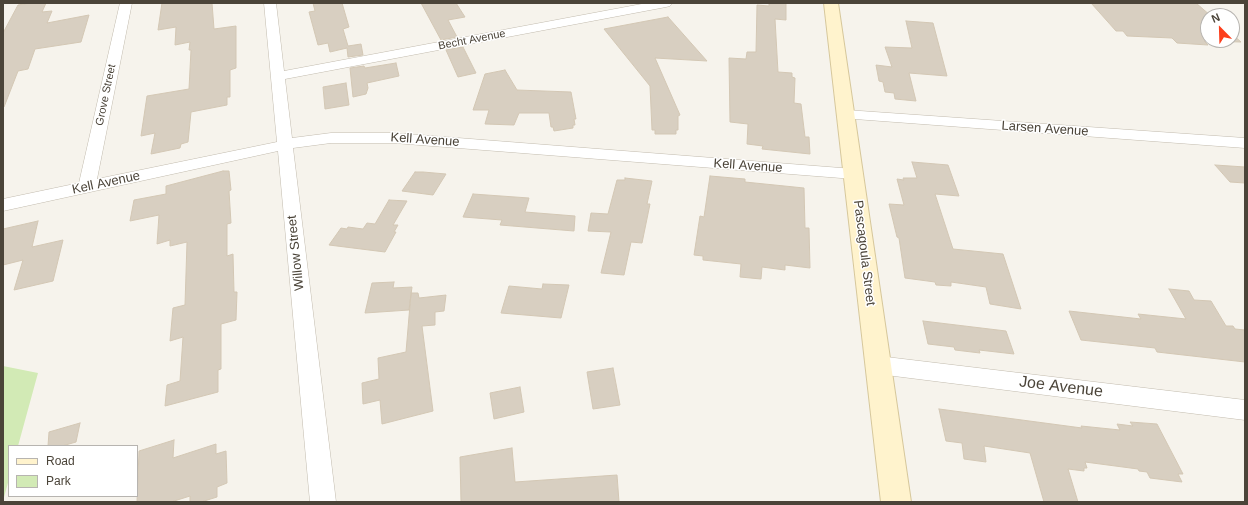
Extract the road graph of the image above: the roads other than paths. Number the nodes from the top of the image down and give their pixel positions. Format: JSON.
{"nodes":[{"id":1,"x":126,"y":3,"type":"edge"},
{"id":2,"x":270,"y":3,"type":"edge"},
{"id":3,"x":666,"y":3,"type":"edge"},
{"id":4,"x":831,"y":3,"type":"edge"},
{"id":5,"x":277,"y":76,"type":"junction"},
{"id":6,"x":846,"y":115,"type":"junction"},
{"id":7,"x":1245,"y":144,"type":"edge"},
{"id":8,"x":284,"y":145,"type":"junction"},
{"id":9,"x":854,"y":174,"type":"junction"},
{"id":10,"x":87,"y":187,"type":"junction"},
{"id":11,"x":3,"y":205,"type":"edge"},
{"id":12,"x":878,"y":364,"type":"junction"},
{"id":13,"x":1245,"y":410,"type":"edge"},
{"id":14,"x":323,"y":502,"type":"edge"},
{"id":15,"x":896,"y":502,"type":"edge"}],
"edges":[{"from":1,"to":10,"type":"street","name":"Grove Street"},
{"from":2,"to":5,"type":"street","name":"Willow Street"},
{"from":3,"to":5,"type":"street","name":"Becht Avenue"},
{"from":4,"to":6,"type":"street","name":"Pascagoula Street"},
{"from":5,"to":8,"type":"street","name":"Willow Street"},
{"from":6,"to":7,"type":"street","name":"Larsen Avenue"},
{"from":6,"to":9,"type":"street","name":"Pascagoula Street"},
{"from":8,"to":9,"type":"street","name":"Kell Avenue"},
{"from":8,"to":10,"type":"street","name":"Kell Avenue"},
{"from":8,"to":14,"type":"street","name":"Willow Street"},
{"from":9,"to":12,"type":"street","name":"Pascagoula Street"},
{"from":10,"to":11,"type":"street","name":"Kell Avenue"},
{"from":12,"to":13,"type":"street","name":"Joe Avenue"},
{"from":12,"to":15,"type":"street","name":"Pascagoula Street"}]}
